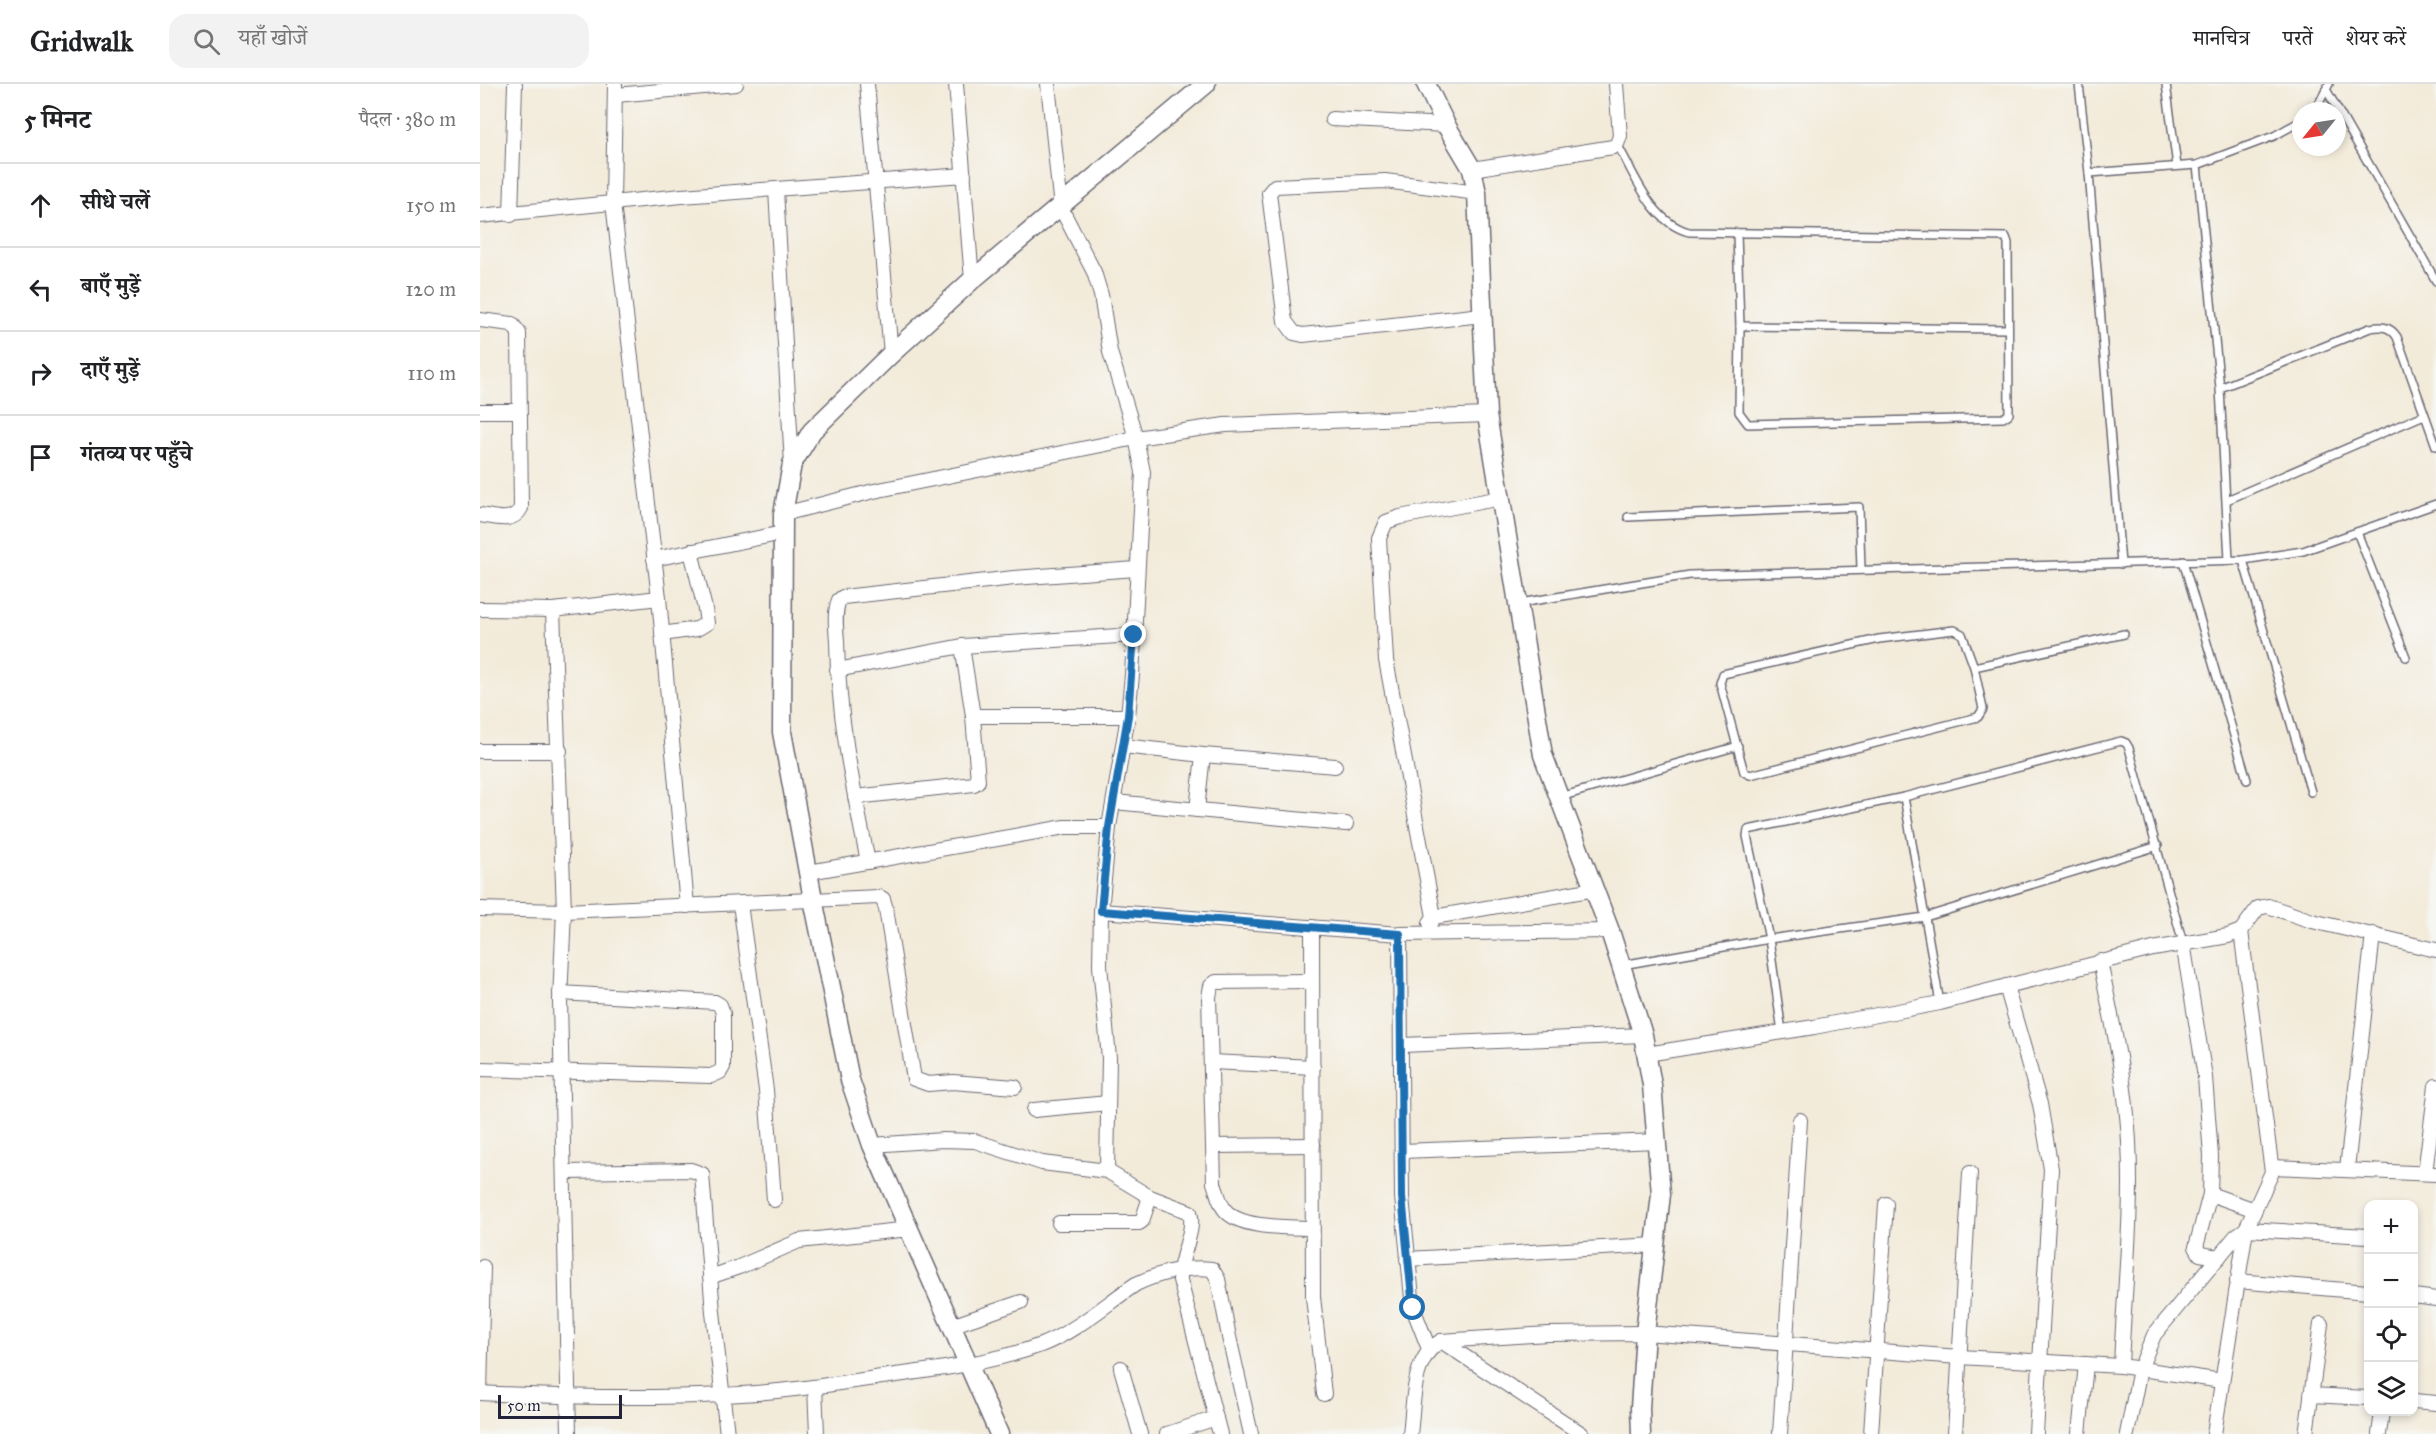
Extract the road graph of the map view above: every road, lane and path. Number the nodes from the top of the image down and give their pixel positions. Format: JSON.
{"nodes":[{"id":1,"x":515,"y":84,"type":"edge"},
{"id":2,"x":736,"y":84,"type":"edge"},
{"id":3,"x":867,"y":84,"type":"edge"},
{"id":4,"x":956,"y":84,"type":"edge"},
{"id":5,"x":1048,"y":84,"type":"edge"},
{"id":6,"x":1206,"y":84,"type":"edge"},
{"id":7,"x":1426,"y":84,"type":"edge"},
{"id":8,"x":1617,"y":84,"type":"edge"},
{"id":9,"x":2079,"y":84,"type":"edge"},
{"id":10,"x":2166,"y":84,"type":"edge"},
{"id":11,"x":2328,"y":88,"type":"edge"},
{"id":12,"x":615,"y":90,"type":"edge"},
{"id":13,"x":2318,"y":102,"type":"edge"},
{"id":14,"x":1332,"y":119,"type":"dead end"},
{"id":15,"x":1446,"y":125,"type":"junction"},
{"id":16,"x":2292,"y":126,"type":"edge"},
{"id":17,"x":1617,"y":144,"type":"junction"},
{"id":18,"x":2197,"y":165,"type":"junction"},
{"id":19,"x":2177,"y":166,"type":"junction"},
{"id":20,"x":1472,"y":169,"type":"junction"},
{"id":21,"x":2089,"y":173,"type":"junction"},
{"id":22,"x":964,"y":175,"type":"junction"},
{"id":23,"x":875,"y":183,"type":"junction"},
{"id":24,"x":776,"y":190,"type":"junction"},
{"id":25,"x":1477,"y":193,"type":"junction"},
{"id":26,"x":613,"y":203,"type":"junction"},
{"id":27,"x":1061,"y":208,"type":"junction"},
{"id":28,"x":511,"y":215,"type":"junction"},
{"id":29,"x":480,"y":216,"type":"edge"},
{"id":30,"x":1737,"y":233,"type":"junction"},
{"id":31,"x":972,"y":280,"type":"junction"},
{"id":32,"x":2436,"y":281,"type":"edge"},
{"id":33,"x":1482,"y":315,"type":"junction"},
{"id":34,"x":480,"y":320,"type":"edge"},
{"id":35,"x":1740,"y":326,"type":"junction"},
{"id":36,"x":2007,"y":329,"type":"junction"},
{"id":37,"x":891,"y":354,"type":"junction"},
{"id":38,"x":2220,"y":388,"type":"junction"},
{"id":39,"x":480,"y":411,"type":"edge"},
{"id":40,"x":519,"y":411,"type":"junction"},
{"id":41,"x":1486,"y":415,"type":"junction"},
{"id":42,"x":2424,"y":415,"type":"junction"},
{"id":43,"x":1136,"y":438,"type":"junction"},
{"id":44,"x":2436,"y":446,"type":"edge"},
{"id":45,"x":792,"y":465,"type":"junction"},
{"id":46,"x":1501,"y":498,"type":"junction"},
{"id":47,"x":2227,"y":500,"type":"junction"},
{"id":48,"x":2436,"y":504,"type":"edge"},
{"id":49,"x":783,"y":514,"type":"junction"},
{"id":50,"x":480,"y":515,"type":"edge"},
{"id":51,"x":1628,"y":517,"type":"dead end"},
{"id":52,"x":2357,"y":532,"type":"junction"},
{"id":53,"x":783,"y":533,"type":"junction"},
{"id":54,"x":691,"y":551,"type":"junction"},
{"id":55,"x":654,"y":559,"type":"junction"},
{"id":56,"x":2229,"y":560,"type":"junction"},
{"id":57,"x":2243,"y":560,"type":"junction"},
{"id":58,"x":2183,"y":561,"type":"junction"},
{"id":59,"x":2121,"y":564,"type":"junction"},
{"id":60,"x":1136,"y":569,"type":"junction"},
{"id":61,"x":1861,"y":569,"type":"junction"},
{"id":62,"x":658,"y":597,"type":"junction"},
{"id":63,"x":1518,"y":604,"type":"junction"},
{"id":64,"x":480,"y":609,"type":"edge"},
{"id":65,"x":553,"y":610,"type":"junction"},
{"id":66,"x":662,"y":633,"type":"junction"},
{"id":67,"x":2124,"y":634,"type":"dead end"},
{"id":68,"x":1134,"y":635,"type":"junction"},
{"id":69,"x":962,"y":646,"type":"junction"},
{"id":70,"x":2406,"y":657,"type":"dead end"},
{"id":71,"x":1974,"y":667,"type":"junction"},
{"id":72,"x":837,"y":670,"type":"junction"},
{"id":73,"x":973,"y":716,"type":"junction"},
{"id":74,"x":1128,"y":716,"type":"junction"},
{"id":75,"x":1123,"y":746,"type":"junction"},
{"id":76,"x":1738,"y":746,"type":"junction"},
{"id":77,"x":480,"y":751,"type":"edge"},
{"id":78,"x":560,"y":751,"type":"junction"},
{"id":79,"x":1203,"y":755,"type":"junction"},
{"id":80,"x":1335,"y":766,"type":"dead end"},
{"id":81,"x":2247,"y":780,"type":"dead end"},
{"id":82,"x":2311,"y":792,"type":"dead end"},
{"id":83,"x":855,"y":797,"type":"junction"},
{"id":84,"x":1560,"y":797,"type":"junction"},
{"id":85,"x":1904,"y":797,"type":"junction"},
{"id":86,"x":1113,"y":802,"type":"junction"},
{"id":87,"x":1197,"y":810,"type":"junction"},
{"id":88,"x":1346,"y":824,"type":"dead end"},
{"id":89,"x":1109,"y":827,"type":"junction"},
{"id":90,"x":2158,"y":846,"type":"junction"},
{"id":91,"x":868,"y":862,"type":"junction"},
{"id":92,"x":809,"y":872,"type":"junction"},
{"id":93,"x":1595,"y":889,"type":"junction"},
{"id":94,"x":813,"y":899,"type":"junction"},
{"id":95,"x":740,"y":904,"type":"junction"},
{"id":96,"x":687,"y":906,"type":"junction"},
{"id":97,"x":480,"y":909,"type":"edge"},
{"id":98,"x":564,"y":911,"type":"junction"},
{"id":99,"x":1101,"y":911,"type":"junction"},
{"id":100,"x":1434,"y":917,"type":"junction"},
{"id":101,"x":1925,"y":917,"type":"junction"},
{"id":102,"x":1312,"y":927,"type":"junction"},
{"id":103,"x":1610,"y":931,"type":"junction"},
{"id":104,"x":2241,"y":931,"type":"junction"},
{"id":105,"x":1400,"y":934,"type":"junction"},
{"id":106,"x":1428,"y":934,"type":"junction"},
{"id":107,"x":2373,"y":934,"type":"junction"},
{"id":108,"x":1769,"y":939,"type":"junction"},
{"id":109,"x":2183,"y":943,"type":"junction"},
{"id":110,"x":2436,"y":950,"type":"edge"},
{"id":111,"x":2100,"y":961,"type":"junction"},
{"id":112,"x":1622,"y":965,"type":"junction"},
{"id":113,"x":1312,"y":981,"type":"junction"},
{"id":114,"x":2007,"y":986,"type":"junction"},
{"id":115,"x":560,"y":993,"type":"junction"},
{"id":116,"x":1940,"y":1003,"type":"junction"},
{"id":117,"x":1782,"y":1032,"type":"junction"},
{"id":118,"x":1643,"y":1035,"type":"junction"},
{"id":119,"x":1402,"y":1045,"type":"junction"},
{"id":120,"x":1647,"y":1054,"type":"junction"},
{"id":121,"x":1211,"y":1062,"type":"junction"},
{"id":122,"x":1313,"y":1067,"type":"junction"},
{"id":123,"x":480,"y":1070,"type":"edge"},
{"id":124,"x":562,"y":1071,"type":"junction"},
{"id":125,"x":1015,"y":1086,"type":"dead end"},
{"id":126,"x":2436,"y":1086,"type":"edge"},
{"id":127,"x":1108,"y":1103,"type":"junction"},
{"id":128,"x":1034,"y":1110,"type":"dead end"},
{"id":129,"x":1800,"y":1120,"type":"dead end"},
{"id":130,"x":1658,"y":1141,"type":"junction"},
{"id":131,"x":872,"y":1145,"type":"junction"},
{"id":132,"x":1313,"y":1145,"type":"junction"},
{"id":133,"x":1213,"y":1146,"type":"junction"},
{"id":134,"x":1402,"y":1151,"type":"junction"},
{"id":135,"x":2272,"y":1167,"type":"junction"},
{"id":136,"x":2347,"y":1170,"type":"junction"},
{"id":137,"x":1107,"y":1171,"type":"junction"},
{"id":138,"x":565,"y":1172,"type":"junction"},
{"id":139,"x":1970,"y":1173,"type":"dead end"},
{"id":140,"x":2431,"y":1173,"type":"edge"},
{"id":141,"x":2210,"y":1194,"type":"junction"},
{"id":142,"x":1150,"y":1197,"type":"junction"},
{"id":143,"x":774,"y":1200,"type":"dead end"},
{"id":144,"x":1886,"y":1204,"type":"dead end"},
{"id":145,"x":2255,"y":1210,"type":"junction"},
{"id":146,"x":1059,"y":1223,"type":"dead end"},
{"id":147,"x":1312,"y":1228,"type":"junction"},
{"id":148,"x":909,"y":1229,"type":"junction"},
{"id":149,"x":2246,"y":1229,"type":"junction"},
{"id":150,"x":2364,"y":1236,"type":"edge"},
{"id":151,"x":1656,"y":1245,"type":"junction"},
{"id":152,"x":2219,"y":1257,"type":"junction"},
{"id":153,"x":1407,"y":1260,"type":"junction"},
{"id":154,"x":483,"y":1267,"type":"dead end"},
{"id":155,"x":1179,"y":1269,"type":"junction"},
{"id":156,"x":710,"y":1277,"type":"junction"},
{"id":157,"x":2237,"y":1281,"type":"junction"},
{"id":158,"x":2364,"y":1292,"type":"edge"},
{"id":159,"x":2418,"y":1297,"type":"edge"},
{"id":160,"x":2436,"y":1299,"type":"edge"},
{"id":161,"x":1021,"y":1302,"type":"dead end"},
{"id":162,"x":2321,"y":1324,"type":"dead end"},
{"id":163,"x":951,"y":1326,"type":"junction"},
{"id":164,"x":1645,"y":1333,"type":"junction"},
{"id":165,"x":1441,"y":1341,"type":"junction"},
{"id":166,"x":1786,"y":1345,"type":"junction"},
{"id":167,"x":1429,"y":1349,"type":"junction"},
{"id":168,"x":1877,"y":1351,"type":"junction"},
{"id":169,"x":1959,"y":1357,"type":"junction"},
{"id":170,"x":2041,"y":1362,"type":"junction"},
{"id":171,"x":2086,"y":1364,"type":"junction"},
{"id":172,"x":967,"y":1365,"type":"junction"},
{"id":173,"x":2121,"y":1366,"type":"junction"},
{"id":174,"x":1120,"y":1368,"type":"dead end"},
{"id":175,"x":2140,"y":1369,"type":"junction"},
{"id":176,"x":2222,"y":1381,"type":"junction"},
{"id":177,"x":814,"y":1387,"type":"junction"},
{"id":178,"x":1324,"y":1394,"type":"dead end"},
{"id":179,"x":723,"y":1395,"type":"junction"},
{"id":180,"x":2311,"y":1395,"type":"junction"},
{"id":181,"x":568,"y":1398,"type":"junction"},
{"id":182,"x":2364,"y":1398,"type":"edge"},
{"id":183,"x":2418,"y":1401,"type":"edge"},
{"id":184,"x":2436,"y":1403,"type":"edge"},
{"id":185,"x":2381,"y":1416,"type":"edge"},
{"id":186,"x":1216,"y":1418,"type":"junction"},
{"id":187,"x":569,"y":1434,"type":"edge"},
{"id":188,"x":727,"y":1434,"type":"edge"},
{"id":189,"x":817,"y":1434,"type":"edge"},
{"id":190,"x":999,"y":1434,"type":"edge"},
{"id":191,"x":1140,"y":1434,"type":"edge"},
{"id":192,"x":1167,"y":1434,"type":"edge"},
{"id":193,"x":1220,"y":1434,"type":"edge"},
{"id":194,"x":1251,"y":1434,"type":"edge"},
{"id":195,"x":1410,"y":1434,"type":"edge"},
{"id":196,"x":1582,"y":1434,"type":"edge"},
{"id":197,"x":1641,"y":1434,"type":"edge"},
{"id":198,"x":1780,"y":1434,"type":"edge"},
{"id":199,"x":1871,"y":1434,"type":"edge"},
{"id":200,"x":1955,"y":1434,"type":"edge"},
{"id":201,"x":2036,"y":1434,"type":"edge"},
{"id":202,"x":2079,"y":1434,"type":"edge"},
{"id":203,"x":2127,"y":1434,"type":"edge"},
{"id":204,"x":2214,"y":1434,"type":"edge"},
{"id":205,"x":2306,"y":1434,"type":"edge"},
{"id":206,"x":2379,"y":1434,"type":"edge"}],
"edges":[{"from":1,"to":28,"type":"street"},
{"from":2,"to":12,"type":"street"},
{"from":3,"to":23,"type":"street"},
{"from":4,"to":22,"type":"street"},
{"from":5,"to":27,"type":"street"},
{"from":6,"to":27,"type":"street"},
{"from":7,"to":15,"type":"street"},
{"from":8,"to":17,"type":"street"},
{"from":9,"to":21,"type":"lane"},
{"from":10,"to":19,"type":"lane"},
{"from":11,"to":13,"type":"lane"},
{"from":11,"to":32,"type":"lane"},
{"from":12,"to":26,"type":"street"},
{"from":14,"to":15,"type":"street"},
{"from":15,"to":20,"type":"street"},
{"from":16,"to":18,"type":"lane"},
{"from":17,"to":20,"type":"street"},
{"from":17,"to":30,"type":"lane"},
{"from":18,"to":19,"type":"lane"},
{"from":18,"to":38,"type":"lane"},
{"from":19,"to":21,"type":"lane"},
{"from":20,"to":25,"type":"street"},
{"from":21,"to":59,"type":"lane"},
{"from":22,"to":23,"type":"street"},
{"from":22,"to":31,"type":"street"},
{"from":23,"to":24,"type":"street"},
{"from":23,"to":37,"type":"street"},
{"from":24,"to":26,"type":"street"},
{"from":24,"to":45,"type":"street"},
{"from":25,"to":33,"type":"street"},
{"from":25,"to":33,"type":"street"},
{"from":26,"to":28,"type":"street"},
{"from":26,"to":55,"type":"street"},
{"from":27,"to":31,"type":"street"},
{"from":27,"to":43,"type":"street"},
{"from":28,"to":29,"type":"street"},
{"from":30,"to":35,"type":"lane"},
{"from":30,"to":36,"type":"lane"},
{"from":31,"to":37,"type":"street"},
{"from":33,"to":41,"type":"street"},
{"from":34,"to":40,"type":"street"},
{"from":35,"to":36,"type":"lane"},
{"from":35,"to":36,"type":"lane"},
{"from":37,"to":45,"type":"street"},
{"from":38,"to":42,"type":"lane"},
{"from":38,"to":47,"type":"lane"},
{"from":39,"to":40,"type":"street"},
{"from":40,"to":50,"type":"street"},
{"from":41,"to":43,"type":"street"},
{"from":41,"to":46,"type":"street"},
{"from":42,"to":44,"type":"lane"},
{"from":42,"to":47,"type":"lane"},
{"from":43,"to":49,"type":"street"},
{"from":43,"to":60,"type":"street"},
{"from":45,"to":49,"type":"street"},
{"from":46,"to":63,"type":"street"},
{"from":46,"to":100,"type":"street"},
{"from":47,"to":56,"type":"lane"},
{"from":48,"to":52,"type":"lane"},
{"from":49,"to":53,"type":"street"},
{"from":51,"to":61,"type":"lane"},
{"from":52,"to":57,"type":"lane"},
{"from":52,"to":70,"type":"lane"},
{"from":53,"to":54,"type":"street"},
{"from":53,"to":92,"type":"street"},
{"from":54,"to":55,"type":"street"},
{"from":54,"to":66,"type":"street"},
{"from":55,"to":62,"type":"street"},
{"from":56,"to":57,"type":"lane"},
{"from":56,"to":58,"type":"lane"},
{"from":57,"to":82,"type":"lane"},
{"from":58,"to":59,"type":"lane"},
{"from":58,"to":81,"type":"lane"},
{"from":59,"to":61,"type":"lane"},
{"from":60,"to":68,"type":"street"},
{"from":60,"to":72,"type":"street"},
{"from":61,"to":63,"type":"lane"},
{"from":62,"to":65,"type":"street"},
{"from":62,"to":66,"type":"street"},
{"from":63,"to":84,"type":"street"},
{"from":64,"to":65,"type":"street"},
{"from":65,"to":78,"type":"street"},
{"from":66,"to":96,"type":"street"},
{"from":67,"to":71,"type":"lane"},
{"from":68,"to":69,"type":"street"},
{"from":68,"to":74,"type":"street"},
{"from":69,"to":72,"type":"street"},
{"from":69,"to":73,"type":"street"},
{"from":71,"to":76,"type":"lane"},
{"from":71,"to":76,"type":"lane"},
{"from":72,"to":83,"type":"street"},
{"from":73,"to":74,"type":"street"},
{"from":73,"to":83,"type":"street"},
{"from":74,"to":75,"type":"street"},
{"from":75,"to":79,"type":"street"},
{"from":75,"to":86,"type":"street"},
{"from":76,"to":84,"type":"lane"},
{"from":77,"to":78,"type":"street"},
{"from":78,"to":98,"type":"street"},
{"from":79,"to":80,"type":"street"},
{"from":79,"to":87,"type":"street"},
{"from":83,"to":91,"type":"street"},
{"from":84,"to":93,"type":"street"},
{"from":85,"to":90,"type":"lane"},
{"from":85,"to":101,"type":"lane"},
{"from":85,"to":108,"type":"lane"},
{"from":86,"to":87,"type":"street"},
{"from":86,"to":89,"type":"street"},
{"from":87,"to":88,"type":"street"},
{"from":89,"to":91,"type":"street"},
{"from":89,"to":99,"type":"street"},
{"from":90,"to":101,"type":"lane"},
{"from":90,"to":109,"type":"lane"},
{"from":91,"to":92,"type":"street"},
{"from":92,"to":94,"type":"street"},
{"from":93,"to":100,"type":"street"},
{"from":93,"to":103,"type":"street"},
{"from":94,"to":95,"type":"street"},
{"from":94,"to":125,"type":"street"},
{"from":94,"to":131,"type":"street"},
{"from":95,"to":96,"type":"street"},
{"from":95,"to":143,"type":"street"},
{"from":96,"to":98,"type":"street"},
{"from":97,"to":98,"type":"street"},
{"from":98,"to":115,"type":"street"},
{"from":99,"to":102,"type":"street"},
{"from":99,"to":127,"type":"street"},
{"from":100,"to":106,"type":"street"},
{"from":101,"to":108,"type":"lane"},
{"from":101,"to":116,"type":"lane"},
{"from":102,"to":105,"type":"street"},
{"from":102,"to":113,"type":"street"},
{"from":103,"to":106,"type":"street"},
{"from":103,"to":112,"type":"street"},
{"from":104,"to":107,"type":"street"},
{"from":104,"to":109,"type":"street"},
{"from":104,"to":135,"type":"street"},
{"from":105,"to":106,"type":"street"},
{"from":105,"to":119,"type":"street"},
{"from":107,"to":110,"type":"street"},
{"from":107,"to":136,"type":"street"},
{"from":108,"to":112,"type":"lane"},
{"from":108,"to":117,"type":"lane"},
{"from":109,"to":111,"type":"street"},
{"from":109,"to":141,"type":"street"},
{"from":111,"to":114,"type":"street"},
{"from":111,"to":173,"type":"street"},
{"from":112,"to":118,"type":"street"},
{"from":113,"to":121,"type":"street"},
{"from":113,"to":122,"type":"street"},
{"from":114,"to":116,"type":"street"},
{"from":114,"to":170,"type":"street"},
{"from":115,"to":124,"type":"street"},
{"from":115,"to":124,"type":"street"},
{"from":116,"to":117,"type":"street"},
{"from":117,"to":120,"type":"street"},
{"from":118,"to":119,"type":"street"},
{"from":118,"to":120,"type":"street"},
{"from":119,"to":134,"type":"street"},
{"from":120,"to":130,"type":"street"},
{"from":121,"to":122,"type":"street"},
{"from":121,"to":133,"type":"street"},
{"from":122,"to":132,"type":"street"},
{"from":123,"to":124,"type":"street"},
{"from":124,"to":138,"type":"street"},
{"from":126,"to":140,"type":"street"},
{"from":127,"to":128,"type":"street"},
{"from":127,"to":137,"type":"street"},
{"from":129,"to":166,"type":"street"},
{"from":130,"to":134,"type":"street"},
{"from":130,"to":151,"type":"street"},
{"from":131,"to":137,"type":"street"},
{"from":131,"to":148,"type":"street"},
{"from":132,"to":133,"type":"street"},
{"from":132,"to":147,"type":"street"},
{"from":133,"to":147,"type":"street"},
{"from":134,"to":153,"type":"street"},
{"from":135,"to":136,"type":"street"},
{"from":135,"to":145,"type":"street"},
{"from":136,"to":140,"type":"street"},
{"from":137,"to":142,"type":"street"},
{"from":138,"to":156,"type":"street"},
{"from":138,"to":181,"type":"street"},
{"from":139,"to":169,"type":"street"},
{"from":141,"to":145,"type":"street"},
{"from":141,"to":152,"type":"street"},
{"from":142,"to":146,"type":"street"},
{"from":142,"to":155,"type":"street"},
{"from":144,"to":168,"type":"street"},
{"from":145,"to":149,"type":"street"},
{"from":147,"to":178,"type":"street"},
{"from":148,"to":156,"type":"street"},
{"from":148,"to":163,"type":"street"},
{"from":149,"to":150,"type":"street"},
{"from":149,"to":152,"type":"street"},
{"from":149,"to":157,"type":"street"},
{"from":151,"to":153,"type":"street"},
{"from":151,"to":164,"type":"street"},
{"from":152,"to":175,"type":"street"},
{"from":153,"to":167,"type":"street"},
{"from":154,"to":181,"type":"street"},
{"from":155,"to":172,"type":"street"},
{"from":155,"to":186,"type":"street"},
{"from":155,"to":194,"type":"street"},
{"from":156,"to":179,"type":"street"},
{"from":157,"to":158,"type":"street"},
{"from":157,"to":176,"type":"street"},
{"from":159,"to":160,"type":"street"},
{"from":161,"to":163,"type":"street"},
{"from":162,"to":180,"type":"street"},
{"from":163,"to":172,"type":"street"},
{"from":164,"to":165,"type":"street"},
{"from":164,"to":166,"type":"street"},
{"from":164,"to":197,"type":"street"},
{"from":165,"to":167,"type":"street"},
{"from":165,"to":196,"type":"street"},
{"from":166,"to":168,"type":"street"},
{"from":166,"to":198,"type":"street"},
{"from":167,"to":195,"type":"street"},
{"from":168,"to":169,"type":"street"},
{"from":168,"to":199,"type":"street"},
{"from":169,"to":170,"type":"street"},
{"from":169,"to":200,"type":"street"},
{"from":170,"to":171,"type":"street"},
{"from":170,"to":201,"type":"street"},
{"from":171,"to":173,"type":"street"},
{"from":171,"to":202,"type":"street"},
{"from":172,"to":177,"type":"street"},
{"from":172,"to":190,"type":"street"},
{"from":173,"to":175,"type":"street"},
{"from":174,"to":191,"type":"street"},
{"from":175,"to":176,"type":"street"},
{"from":175,"to":203,"type":"street"},
{"from":176,"to":204,"type":"street"},
{"from":177,"to":179,"type":"street"},
{"from":177,"to":189,"type":"street"},
{"from":179,"to":181,"type":"street"},
{"from":179,"to":188,"type":"street"},
{"from":180,"to":182,"type":"street"},
{"from":180,"to":205,"type":"street"},
{"from":181,"to":187,"type":"street"},
{"from":183,"to":184,"type":"street"},
{"from":185,"to":206,"type":"street"},
{"from":186,"to":192,"type":"street"},
{"from":186,"to":193,"type":"street"}]}
